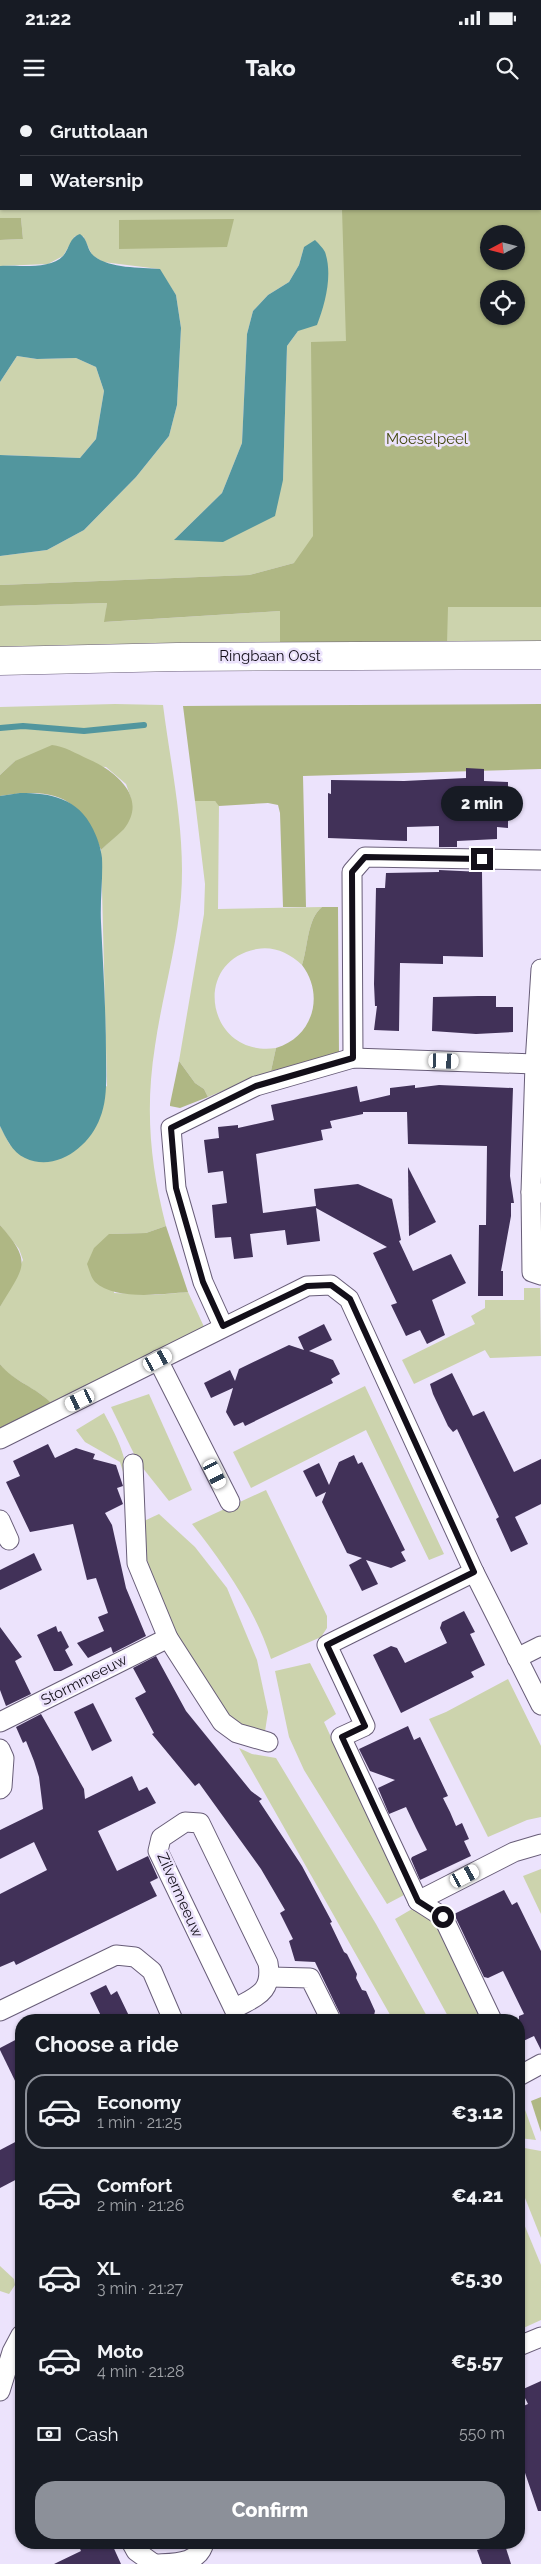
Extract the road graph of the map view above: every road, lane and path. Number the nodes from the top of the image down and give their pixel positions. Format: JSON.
{"nodes":[{"id":1,"x":541,"y":655,"type":"edge"},
{"id":2,"x":0,"y":661,"type":"edge"},
{"id":3,"x":541,"y":860,"type":"edge"},
{"id":4,"x":541,"y":969,"type":"edge"},
{"id":5,"x":353,"y":1058,"type":"junction"},
{"id":6,"x":535,"y":1064,"type":"junction"},
{"id":7,"x":536,"y":1193,"type":"edge"},
{"id":8,"x":541,"y":1275,"type":"edge"},
{"id":9,"x":223,"y":1326,"type":"junction"},
{"id":10,"x":158,"y":1360,"type":"junction"},
{"id":11,"x":0,"y":1439,"type":"edge"},
{"id":12,"x":133,"y":1464,"type":"dead end"},
{"id":13,"x":230,"y":1502,"type":"dead end"},
{"id":14,"x":0,"y":1520,"type":"edge"},
{"id":15,"x":9,"y":1540,"type":"dead end"},
{"id":16,"x":474,"y":1572,"type":"junction"},
{"id":17,"x":168,"y":1638,"type":"junction"},
{"id":18,"x":541,"y":1646,"type":"edge"},
{"id":19,"x":518,"y":1658,"type":"junction"},
{"id":20,"x":541,"y":1705,"type":"edge"},
{"id":21,"x":0,"y":1722,"type":"edge"},
{"id":22,"x":268,"y":1742,"type":"dead end"},
{"id":23,"x":0,"y":1750,"type":"edge"},
{"id":24,"x":0,"y":1789,"type":"edge"},
{"id":25,"x":541,"y":1844,"type":"edge"},
{"id":26,"x":418,"y":1901,"type":"junction"},
{"id":27,"x":270,"y":1977,"type":"junction"},
{"id":28,"x":0,"y":2011,"type":"edge"},
{"id":29,"x":170,"y":2014,"type":"edge"},
{"id":30,"x":236,"y":2014,"type":"edge"},
{"id":31,"x":328,"y":2014,"type":"edge"},
{"id":32,"x":489,"y":2014,"type":"edge"},
{"id":33,"x":541,"y":2064,"type":"edge"},
{"id":34,"x":525,"y":2073,"type":"edge"},
{"id":35,"x":541,"y":2337,"type":"edge"},
{"id":36,"x":525,"y":2344,"type":"edge"},
{"id":37,"x":15,"y":2346,"type":"edge"},
{"id":38,"x":0,"y":2391,"type":"edge"},
{"id":39,"x":135,"y":2549,"type":"edge"},
{"id":40,"x":202,"y":2549,"type":"edge"},
{"id":41,"x":156,"y":2564,"type":"edge"}],
"edges":[{"from":1,"to":2,"type":"main road","name":"Ringbaan Oost"},
{"from":3,"to":5,"type":"street"},
{"from":4,"to":6,"type":"street"},
{"from":5,"to":6,"type":"street"},
{"from":5,"to":9,"type":"street"},
{"from":6,"to":7,"type":"street"},
{"from":7,"to":8,"type":"street"},
{"from":9,"to":10,"type":"street"},
{"from":9,"to":16,"type":"street"},
{"from":10,"to":11,"type":"street"},
{"from":10,"to":13,"type":"street"},
{"from":12,"to":17,"type":"street"},
{"from":14,"to":15,"type":"street"},
{"from":16,"to":19,"type":"street"},
{"from":16,"to":26,"type":"street"},
{"from":17,"to":21,"type":"street","name":"Stormmeeuw"},
{"from":17,"to":22,"type":"street"},
{"from":18,"to":19,"type":"street"},
{"from":19,"to":20,"type":"street"},
{"from":23,"to":24,"type":"street"},
{"from":25,"to":26,"type":"street"},
{"from":26,"to":32,"type":"street"},
{"from":27,"to":30,"type":"street","name":"Zilvermeeuw"},
{"from":27,"to":30,"type":"street","name":"Zilvermeeuw"},
{"from":27,"to":31,"type":"street"},
{"from":28,"to":29,"type":"street"},
{"from":33,"to":34,"type":"street"},
{"from":35,"to":36,"type":"street"},
{"from":37,"to":38,"type":"street"},
{"from":39,"to":41,"type":"street"},
{"from":40,"to":41,"type":"street"}]}
